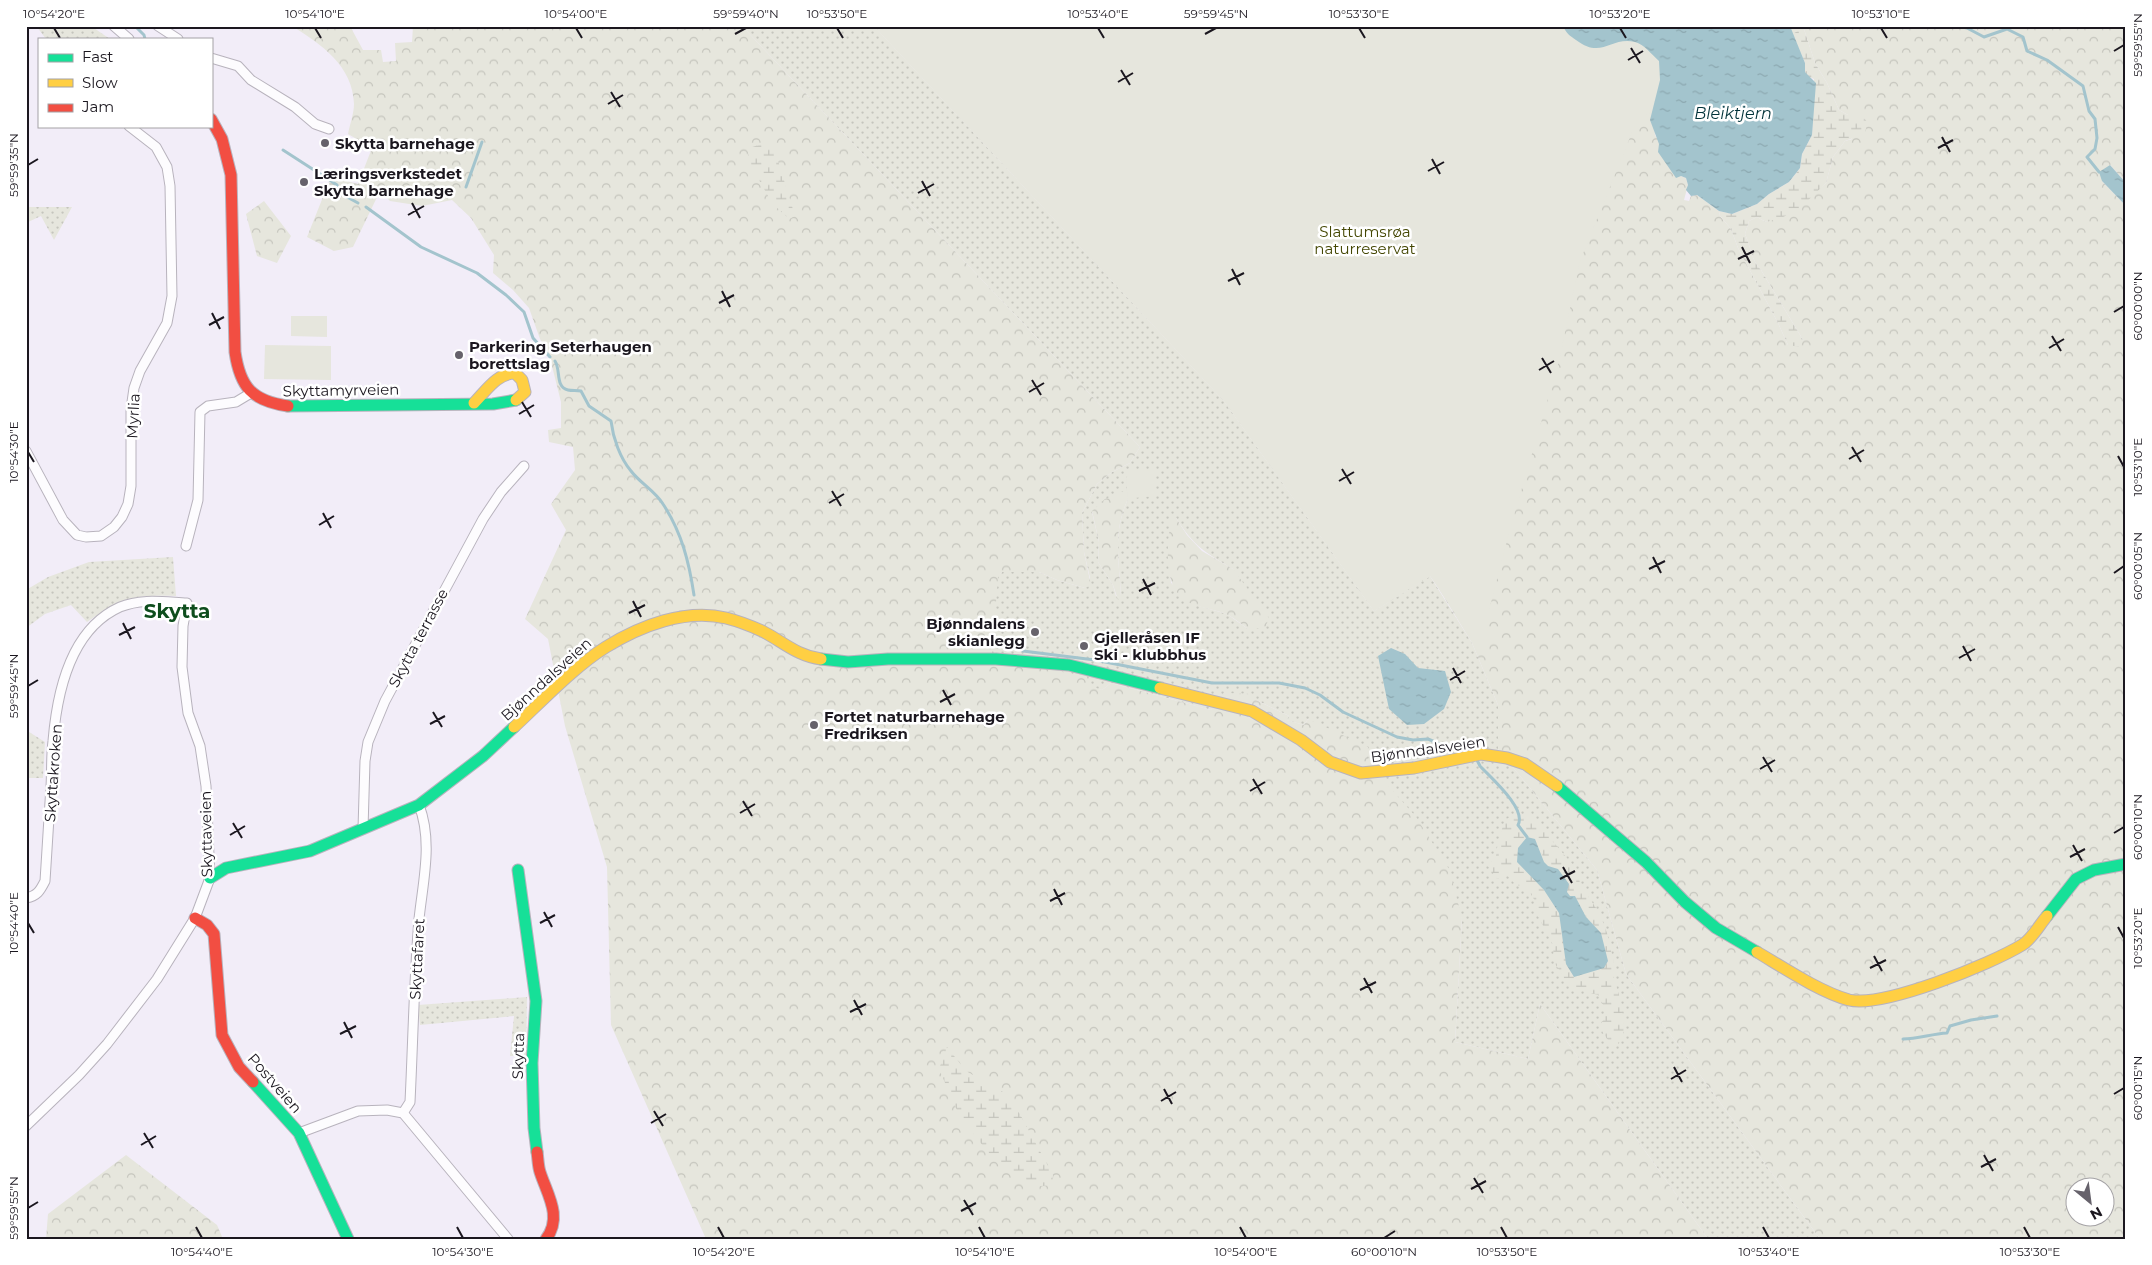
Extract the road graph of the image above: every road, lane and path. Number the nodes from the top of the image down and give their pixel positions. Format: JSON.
{"nodes":[{"id":1,"x":114,"y":26,"type":"edge"},
{"id":2,"x":158,"y":26,"type":"edge"},
{"id":3,"x":128,"y":38,"type":"edge"},
{"id":4,"x":176,"y":38,"type":"edge"},
{"id":5,"x":212,"y":58,"type":"edge"},
{"id":6,"x":212,"y":120,"type":"edge"},
{"id":7,"x":132,"y":128,"type":"edge"},
{"id":8,"x":328,"y":130,"type":"dead end"},
{"id":9,"x":251,"y":393,"type":"junction"},
{"id":10,"x":474,"y":403,"type":"dead end"},
{"id":11,"x":26,"y":452,"type":"edge"},
{"id":12,"x":524,"y":466,"type":"dead end"},
{"id":13,"x":186,"y":546,"type":"dead end"},
{"id":14,"x":187,"y":603,"type":"joint"},
{"id":15,"x":419,"y":805,"type":"junction"},
{"id":16,"x":363,"y":830,"type":"junction"},
{"id":17,"x":2126,"y":864,"type":"edge"},
{"id":18,"x":518,"y":870,"type":"dead end"},
{"id":19,"x":210,"y":878,"type":"junction"},
{"id":20,"x":26,"y":898,"type":"edge"},
{"id":21,"x":195,"y":918,"type":"junction"},
{"id":22,"x":403,"y":1113,"type":"junction"},
{"id":23,"x":26,"y":1126,"type":"edge"},
{"id":24,"x":299,"y":1133,"type":"junction"},
{"id":25,"x":348,"y":1239,"type":"edge"},
{"id":26,"x":508,"y":1239,"type":"edge"},
{"id":27,"x":546,"y":1239,"type":"edge"}],
"edges":[{"from":1,"to":3,"type":"street"},
{"from":2,"to":4,"type":"street"},
{"from":5,"to":8,"type":"street"},
{"from":6,"to":9,"type":"street"},
{"from":7,"to":11,"type":"street","name":"Myrlia"},
{"from":9,"to":10,"type":"street","name":"Skyttamyrveien"},
{"from":9,"to":13,"type":"street"},
{"from":12,"to":16,"type":"street","name":"Skytta terrasse"},
{"from":14,"to":19,"type":"street","name":"Skyttaveien"},
{"from":14,"to":20,"type":"street","name":"Skyttakroken"},
{"from":15,"to":16,"type":"street","name":"Bjønndalsveien"},
{"from":15,"to":17,"type":"street","name":"Bjønndalsveien"},
{"from":15,"to":22,"type":"street","name":"Skyttafaret"},
{"from":16,"to":19,"type":"street","name":"Bjønndalsveien"},
{"from":18,"to":27,"type":"street","name":"Skytta"},
{"from":19,"to":21,"type":"street","name":"Skyttaveien"},
{"from":21,"to":23,"type":"street","name":"Skyttaveien"},
{"from":21,"to":24,"type":"street","name":"Postveien"},
{"from":22,"to":24,"type":"street"},
{"from":22,"to":26,"type":"street"},
{"from":24,"to":25,"type":"street","name":"Postveien"}]}
